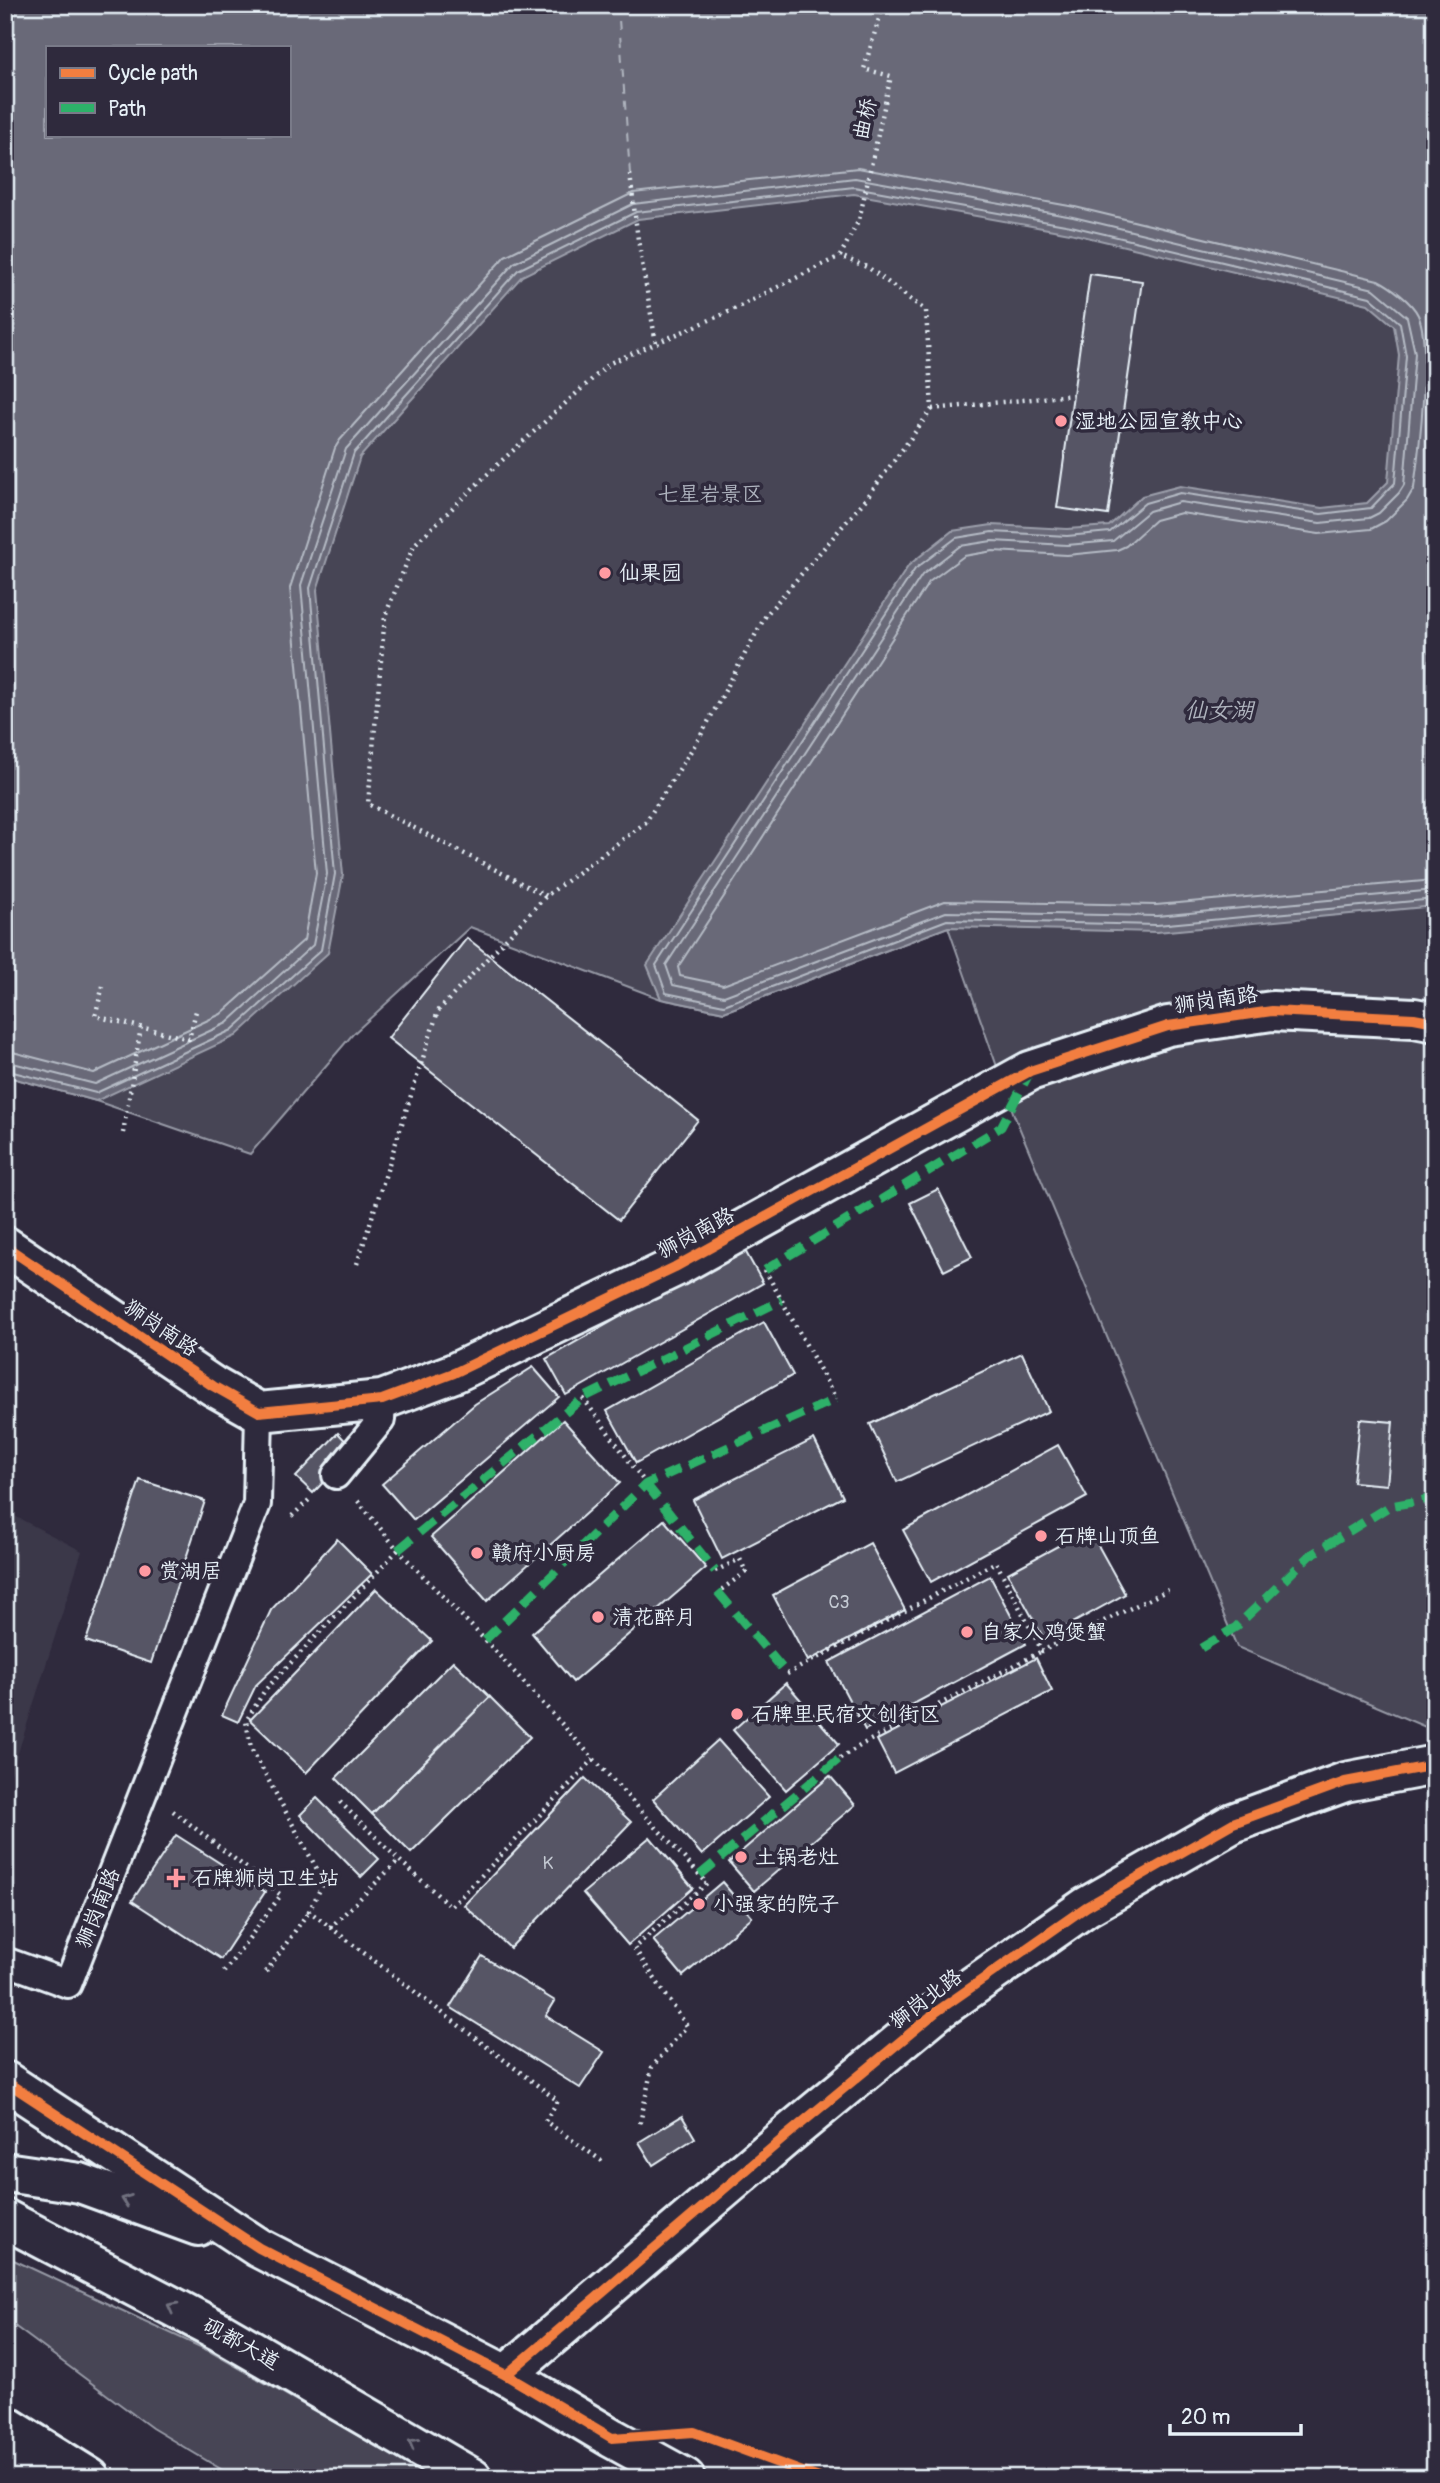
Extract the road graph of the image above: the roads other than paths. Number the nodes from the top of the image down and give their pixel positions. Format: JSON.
{"nodes":[{"id":1,"x":1435,"y":1021,"type":"edge"},
{"id":2,"x":5,"y":1246,"type":"edge"},
{"id":3,"x":382,"y":1400,"type":"junction"},
{"id":4,"x":259,"y":1412,"type":"junction"},
{"id":5,"x":336,"y":1475,"type":"road end"},
{"id":6,"x":1435,"y":1765,"type":"edge"},
{"id":7,"x":5,"y":1961,"type":"edge"},
{"id":8,"x":5,"y":2081,"type":"edge"},
{"id":9,"x":5,"y":2172,"type":"edge"},
{"id":10,"x":5,"y":2219,"type":"edge"},
{"id":11,"x":259,"y":2248,"type":"junction"},
{"id":12,"x":506,"y":2375,"type":"junction"},
{"id":13,"x":5,"y":2425,"type":"edge"},
{"id":14,"x":5,"y":2446,"type":"edge"},
{"id":15,"x":39,"y":2478,"type":"edge"},
{"id":16,"x":90,"y":2478,"type":"edge"},
{"id":17,"x":472,"y":2478,"type":"edge"},
{"id":18,"x":685,"y":2478,"type":"edge"}],
"edges":[{"from":1,"to":3,"type":"street","name":"狮岗南路"},
{"from":2,"to":4,"type":"street","name":"狮岗南路"},
{"from":3,"to":4,"type":"street","name":"狮岗南路"},
{"from":3,"to":5,"type":"lane"},
{"from":4,"to":7,"type":"lane","name":"狮岗南路"},
{"from":6,"to":12,"type":"street","name":"獅岗北路"},
{"from":8,"to":11,"type":"street"},
{"from":11,"to":9,"type":"street","one_way":true},
{"from":17,"to":10,"type":"street","name":"砚都大道","one_way":true},
{"from":11,"to":12,"type":"street"},
{"from":12,"to":18,"type":"street"},
{"from":13,"to":16,"type":"street"},
{"from":14,"to":15,"type":"street"}]}
